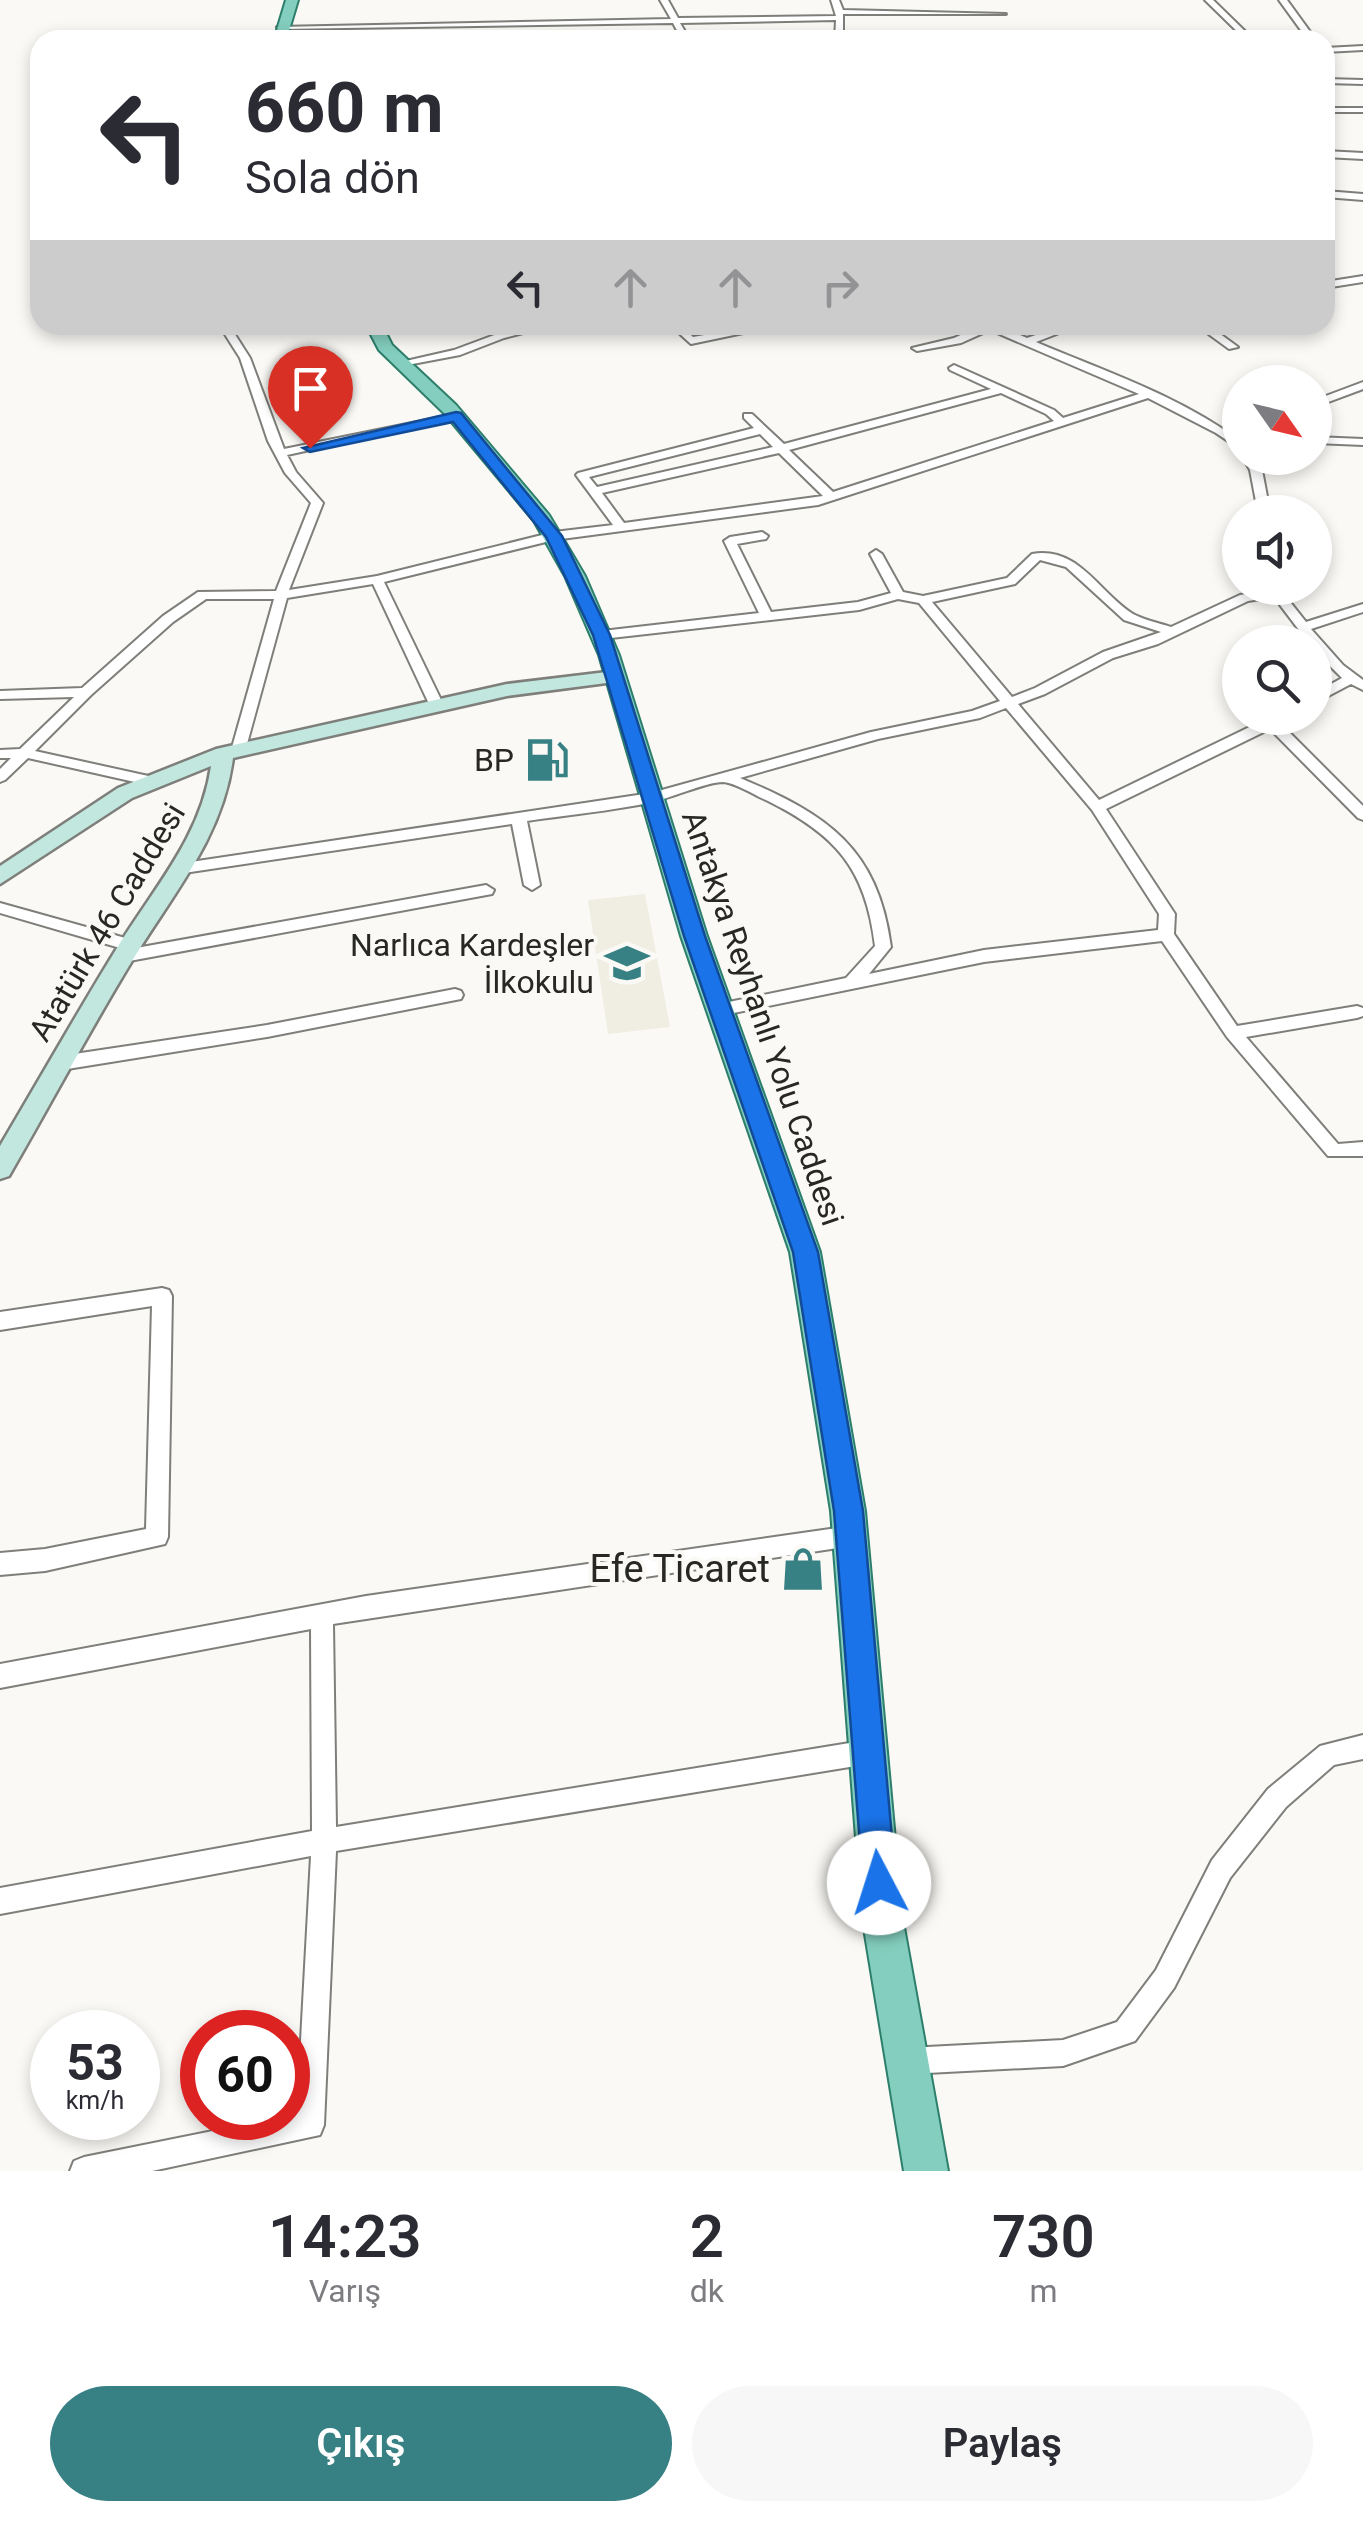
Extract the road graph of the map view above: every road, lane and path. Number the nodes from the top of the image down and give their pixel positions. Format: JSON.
{"nodes":[{"id":1,"x":292,"y":0,"type":"edge"},
{"id":2,"x":664,"y":0,"type":"edge"},
{"id":3,"x":836,"y":0,"type":"edge"},
{"id":4,"x":1209,"y":0,"type":"edge"},
{"id":5,"x":1284,"y":0,"type":"edge"},
{"id":6,"x":1002,"y":14,"type":"dead end"},
{"id":7,"x":839,"y":15,"type":"junction"},
{"id":8,"x":673,"y":18,"type":"junction"},
{"id":9,"x":281,"y":30,"type":"edge"},
{"id":10,"x":352,"y":30,"type":"edge"},
{"id":11,"x":680,"y":30,"type":"edge"},
{"id":12,"x":838,"y":30,"type":"edge"},
{"id":13,"x":1240,"y":30,"type":"edge"},
{"id":14,"x":1305,"y":30,"type":"edge"},
{"id":15,"x":1363,"y":48,"type":"edge"},
{"id":16,"x":1335,"y":49,"type":"edge"},
{"id":17,"x":1335,"y":81,"type":"edge"},
{"id":18,"x":1363,"y":82,"type":"edge"},
{"id":19,"x":1335,"y":110,"type":"edge"},
{"id":20,"x":1363,"y":110,"type":"edge"},
{"id":21,"x":1335,"y":155,"type":"edge"},
{"id":22,"x":1363,"y":156,"type":"edge"},
{"id":23,"x":1335,"y":194,"type":"edge"},
{"id":24,"x":1362,"y":195,"type":"edge"},
{"id":25,"x":1363,"y":279,"type":"edge"},
{"id":26,"x":1335,"y":283,"type":"edge"},
{"id":27,"x":231,"y":335,"type":"edge"},
{"id":28,"x":379,"y":335,"type":"edge"},
{"id":29,"x":504,"y":335,"type":"edge"},
{"id":30,"x":685,"y":335,"type":"edge"},
{"id":31,"x":723,"y":335,"type":"edge"},
{"id":32,"x":970,"y":335,"type":"edge"},
{"id":33,"x":1009,"y":335,"type":"edge"},
{"id":34,"x":1046,"y":335,"type":"edge"},
{"id":35,"x":1217,"y":335,"type":"edge"},
{"id":36,"x":1025,"y":342,"type":"junction"},
{"id":37,"x":1234,"y":346,"type":"dead end"},
{"id":38,"x":917,"y":348,"type":"dead end"},
{"id":39,"x":402,"y":363,"type":"junction"},
{"id":40,"x":954,"y":368,"type":"dead end"},
{"id":41,"x":1363,"y":385,"type":"edge"},
{"id":42,"x":997,"y":390,"type":"junction"},
{"id":43,"x":1146,"y":396,"type":"junction"},
{"id":44,"x":1332,"y":397,"type":"edge"},
{"id":45,"x":456,"y":416,"type":"junction"},
{"id":46,"x":748,"y":416,"type":"dead end"},
{"id":47,"x":1062,"y":423,"type":"junction"},
{"id":48,"x":761,"y":430,"type":"junction"},
{"id":49,"x":1222,"y":432,"type":"edge"},
{"id":50,"x":1332,"y":441,"type":"edge"},
{"id":51,"x":1363,"y":442,"type":"edge"},
{"id":52,"x":783,"y":448,"type":"junction"},
{"id":53,"x":281,"y":454,"type":"junction"},
{"id":54,"x":596,"y":491,"type":"junction"},
{"id":55,"x":830,"y":496,"type":"junction"},
{"id":56,"x":620,"y":526,"type":"junction"},
{"id":57,"x":554,"y":536,"type":"junction"},
{"id":58,"x":762,"y":536,"type":"dead end"},
{"id":59,"x":876,"y":554,"type":"dead end"},
{"id":60,"x":376,"y":580,"type":"junction"},
{"id":61,"x":282,"y":595,"type":"junction"},
{"id":62,"x":898,"y":595,"type":"junction"},
{"id":63,"x":923,"y":600,"type":"junction"},
{"id":64,"x":1230,"y":605,"type":"edge"},
{"id":65,"x":1363,"y":608,"type":"edge"},
{"id":66,"x":767,"y":616,"type":"junction"},
{"id":67,"x":1309,"y":625,"type":"edge"},
{"id":68,"x":1172,"y":632,"type":"junction"},
{"id":69,"x":602,"y":635,"type":"junction"},
{"id":70,"x":1332,"y":658,"type":"edge"},
{"id":71,"x":615,"y":677,"type":"junction"},
{"id":72,"x":1356,"y":683,"type":"edge"},
{"id":73,"x":86,"y":692,"type":"junction"},
{"id":74,"x":1332,"y":692,"type":"edge"},
{"id":75,"x":0,"y":695,"type":"edge"},
{"id":76,"x":1006,"y":703,"type":"junction"},
{"id":77,"x":437,"y":706,"type":"junction"},
{"id":78,"x":1245,"y":735,"type":"edge"},
{"id":79,"x":1290,"y":735,"type":"edge"},
{"id":80,"x":230,"y":752,"type":"junction"},
{"id":81,"x":26,"y":753,"type":"junction"},
{"id":82,"x":0,"y":754,"type":"edge"},
{"id":83,"x":0,"y":778,"type":"edge"},
{"id":84,"x":727,"y":778,"type":"junction"},
{"id":85,"x":157,"y":782,"type":"junction"},
{"id":86,"x":651,"y":798,"type":"junction"},
{"id":87,"x":1098,"y":807,"type":"junction"},
{"id":88,"x":1363,"y":815,"type":"edge"},
{"id":89,"x":519,"y":819,"type":"junction"},
{"id":90,"x":184,"y":868,"type":"junction"},
{"id":91,"x":0,"y":876,"type":"edge"},
{"id":92,"x":532,"y":885,"type":"dead end"},
{"id":93,"x":486,"y":890,"type":"dead end"},
{"id":94,"x":0,"y":908,"type":"edge"},
{"id":95,"x":1166,"y":935,"type":"junction"},
{"id":96,"x":127,"y":951,"type":"junction"},
{"id":97,"x":850,"y":983,"type":"junction"},
{"id":98,"x":455,"y":996,"type":"dead end"},
{"id":99,"x":720,"y":1010,"type":"junction"},
{"id":100,"x":1357,"y":1012,"type":"dead end"},
{"id":101,"x":1233,"y":1033,"type":"junction"},
{"id":102,"x":61,"y":1063,"type":"junction"},
{"id":103,"x":1363,"y":1149,"type":"edge"},
{"id":104,"x":0,"y":1168,"type":"edge"},
{"id":105,"x":0,"y":1321,"type":"edge"},
{"id":106,"x":851,"y":1536,"type":"junction"},
{"id":107,"x":0,"y":1564,"type":"edge"},
{"id":108,"x":322,"y":1616,"type":"junction"},
{"id":109,"x":0,"y":1676,"type":"edge"},
{"id":110,"x":1363,"y":1747,"type":"edge"},
{"id":111,"x":868,"y":1752,"type":"junction"},
{"id":112,"x":324,"y":1841,"type":"junction"},
{"id":113,"x":0,"y":1900,"type":"edge"},
{"id":114,"x":908,"y":2061,"type":"junction"},
{"id":115,"x":84,"y":2171,"type":"edge"},
{"id":116,"x":926,"y":2171,"type":"edge"}],
"edges":[{"from":1,"to":9,"type":"main road"},
{"from":2,"to":8,"type":"street"},
{"from":3,"to":7,"type":"street"},
{"from":4,"to":13,"type":"street"},
{"from":5,"to":14,"type":"street"},
{"from":6,"to":7,"type":"street"},
{"from":7,"to":8,"type":"street"},
{"from":7,"to":12,"type":"street"},
{"from":8,"to":10,"type":"street"},
{"from":8,"to":11,"type":"street"},
{"from":15,"to":16,"type":"street"},
{"from":17,"to":18,"type":"street"},
{"from":19,"to":20,"type":"street"},
{"from":21,"to":22,"type":"street"},
{"from":23,"to":24,"type":"street"},
{"from":25,"to":26,"type":"street"},
{"from":27,"to":53,"type":"street"},
{"from":28,"to":39,"type":"main road","name":"Antakya Reyhanlı Yolu Caddesi"},
{"from":29,"to":39,"type":"street"},
{"from":30,"to":31,"type":"street"},
{"from":32,"to":38,"type":"street"},
{"from":33,"to":36,"type":"street"},
{"from":34,"to":36,"type":"street"},
{"from":35,"to":37,"type":"street"},
{"from":36,"to":43,"type":"street"},
{"from":39,"to":45,"type":"main road","name":"Antakya Reyhanlı Yolu Caddesi"},
{"from":40,"to":42,"type":"street"},
{"from":41,"to":44,"type":"street"},
{"from":42,"to":47,"type":"street"},
{"from":42,"to":52,"type":"street"},
{"from":43,"to":47,"type":"street"},
{"from":43,"to":49,"type":"street"},
{"from":45,"to":53,"type":"street"},
{"from":45,"to":57,"type":"main road","name":"Antakya Reyhanlı Yolu Caddesi"},
{"from":46,"to":48,"type":"street"},
{"from":47,"to":55,"type":"street"},
{"from":48,"to":52,"type":"street"},
{"from":48,"to":54,"type":"street"},
{"from":50,"to":51,"type":"street"},
{"from":52,"to":54,"type":"street"},
{"from":52,"to":55,"type":"street"},
{"from":53,"to":61,"type":"street"},
{"from":54,"to":56,"type":"street"},
{"from":55,"to":56,"type":"street"},
{"from":56,"to":57,"type":"street"},
{"from":57,"to":60,"type":"street"},
{"from":57,"to":69,"type":"main road","name":"Antakya Reyhanlı Yolu Caddesi"},
{"from":58,"to":66,"type":"street"},
{"from":59,"to":62,"type":"street"},
{"from":60,"to":61,"type":"street"},
{"from":60,"to":77,"type":"street"},
{"from":61,"to":73,"type":"street"},
{"from":61,"to":80,"type":"street"},
{"from":62,"to":63,"type":"street"},
{"from":62,"to":66,"type":"street"},
{"from":63,"to":68,"type":"street"},
{"from":63,"to":76,"type":"street"},
{"from":64,"to":68,"type":"street"},
{"from":65,"to":67,"type":"street"},
{"from":66,"to":69,"type":"street"},
{"from":68,"to":76,"type":"street"},
{"from":69,"to":71,"type":"main road","name":"Antakya Reyhanlı Yolu Caddesi"},
{"from":70,"to":72,"type":"street"},
{"from":71,"to":77,"type":"main road"},
{"from":71,"to":86,"type":"main road","name":"Antakya Reyhanlı Yolu Caddesi"},
{"from":72,"to":74,"type":"street"},
{"from":73,"to":75,"type":"street"},
{"from":73,"to":81,"type":"street"},
{"from":76,"to":84,"type":"street"},
{"from":76,"to":87,"type":"street"},
{"from":77,"to":80,"type":"main road"},
{"from":78,"to":87,"type":"street"},
{"from":79,"to":88,"type":"street"},
{"from":80,"to":85,"type":"main road"},
{"from":80,"to":90,"type":"main road","name":"Atatürk 46 Caddesi"},
{"from":81,"to":82,"type":"street"},
{"from":81,"to":83,"type":"street"},
{"from":81,"to":85,"type":"street"},
{"from":84,"to":86,"type":"street"},
{"from":84,"to":97,"type":"street"},
{"from":85,"to":91,"type":"main road"},
{"from":86,"to":89,"type":"street"},
{"from":86,"to":99,"type":"main road","name":"Antakya Reyhanlı Yolu Caddesi"},
{"from":87,"to":95,"type":"street"},
{"from":89,"to":90,"type":"street"},
{"from":89,"to":92,"type":"street"},
{"from":90,"to":96,"type":"main road","name":"Atatürk 46 Caddesi"},
{"from":93,"to":96,"type":"street"},
{"from":94,"to":96,"type":"street"},
{"from":95,"to":97,"type":"street"},
{"from":95,"to":101,"type":"street"},
{"from":96,"to":102,"type":"main road","name":"Atatürk 46 Caddesi"},
{"from":97,"to":99,"type":"street"},
{"from":98,"to":102,"type":"street"},
{"from":99,"to":106,"type":"main road","name":"Antakya Reyhanlı Yolu Caddesi"},
{"from":100,"to":101,"type":"street"},
{"from":101,"to":103,"type":"street"},
{"from":102,"to":104,"type":"main road","name":"Atatürk 46 Caddesi"},
{"from":105,"to":107,"type":"street"},
{"from":106,"to":108,"type":"street"},
{"from":106,"to":111,"type":"main road","name":"Antakya Reyhanlı Yolu Caddesi"},
{"from":108,"to":109,"type":"street"},
{"from":108,"to":112,"type":"street"},
{"from":110,"to":114,"type":"street"},
{"from":111,"to":112,"type":"street"},
{"from":111,"to":114,"type":"main road","name":"Antakya Reyhanlı Yolu Caddesi"},
{"from":112,"to":113,"type":"street"},
{"from":112,"to":115,"type":"street"},
{"from":114,"to":116,"type":"main road","name":"Antakya Reyhanlı Yolu Caddesi"}]}
